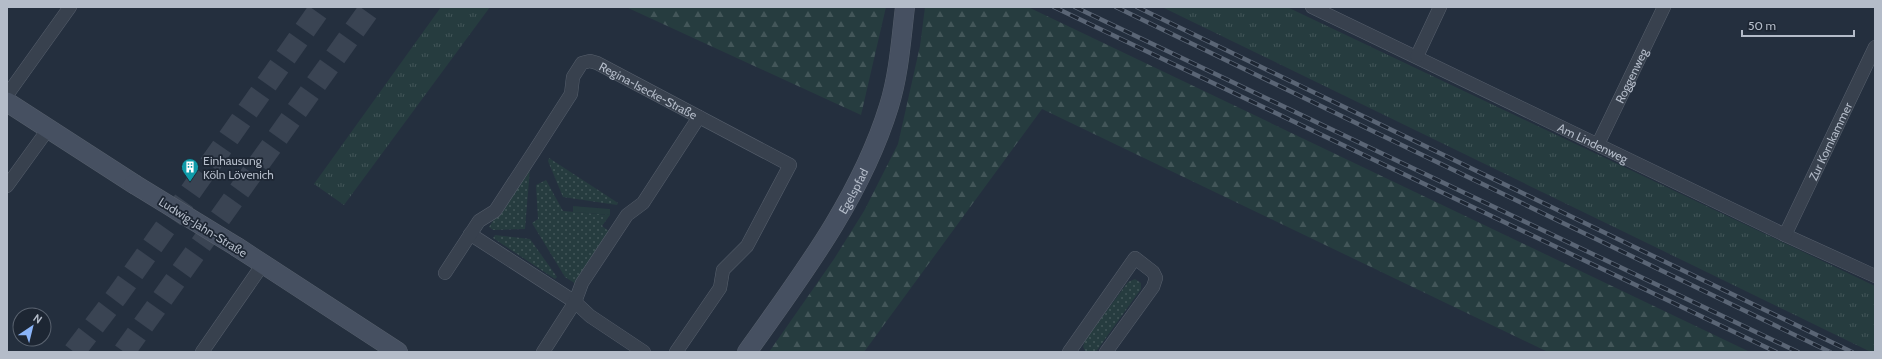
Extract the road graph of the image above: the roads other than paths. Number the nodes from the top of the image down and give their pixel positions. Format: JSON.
{"nodes":[{"id":1,"x":70,"y":7,"type":"edge"},
{"id":2,"x":905,"y":7,"type":"edge"},
{"id":3,"x":1312,"y":7,"type":"edge"},
{"id":4,"x":1440,"y":7,"type":"edge"},
{"id":5,"x":1664,"y":7,"type":"edge"},
{"id":6,"x":1875,"y":47,"type":"edge"},
{"id":7,"x":1417,"y":56,"type":"junction"},
{"id":8,"x":7,"y":95,"type":"edge"},
{"id":9,"x":7,"y":102,"type":"edge"},
{"id":10,"x":699,"y":118,"type":"junction"},
{"id":11,"x":49,"y":128,"type":"junction"},
{"id":12,"x":1598,"y":144,"type":"junction"},
{"id":13,"x":7,"y":186,"type":"edge"},
{"id":14,"x":470,"y":234,"type":"junction"},
{"id":15,"x":1785,"y":235,"type":"junction"},
{"id":16,"x":264,"y":264,"type":"junction"},
{"id":17,"x":445,"y":273,"type":"dead end"},
{"id":18,"x":1875,"y":276,"type":"edge"},
{"id":19,"x":574,"y":302,"type":"junction"},
{"id":20,"x":202,"y":352,"type":"edge"},
{"id":21,"x":398,"y":352,"type":"edge"},
{"id":22,"x":543,"y":352,"type":"edge"},
{"id":23,"x":644,"y":352,"type":"edge"},
{"id":24,"x":676,"y":352,"type":"edge"},
{"id":25,"x":747,"y":352,"type":"edge"},
{"id":26,"x":1069,"y":352,"type":"edge"},
{"id":27,"x":1106,"y":352,"type":"edge"}],
"edges":[{"from":1,"to":8,"type":"street"},
{"from":2,"to":25,"type":"street","name":"Egelspfad"},
{"from":3,"to":7,"type":"street","name":"Am Lindenweg"},
{"from":4,"to":7,"type":"street"},
{"from":5,"to":12,"type":"street","name":"Roggenweg"},
{"from":6,"to":15,"type":"street","name":"Zur Kornkammer"},
{"from":7,"to":12,"type":"street","name":"Am Lindenweg"},
{"from":9,"to":11,"type":"street","name":"Ludwig-Jahn-Straße"},
{"from":10,"to":14,"type":"street","name":"Regina-Isecke-Straße"},
{"from":10,"to":19,"type":"street","name":"Regina-Isecke-Straße"},
{"from":10,"to":24,"type":"street"},
{"from":11,"to":13,"type":"street"},
{"from":11,"to":16,"type":"street","name":"Ludwig-Jahn-Straße","bridge":true},
{"from":12,"to":15,"type":"street","name":"Am Lindenweg"},
{"from":14,"to":17,"type":"street","name":"Regina-Isecke-Straße"},
{"from":14,"to":19,"type":"street"},
{"from":15,"to":18,"type":"street","name":"Am Lindenweg"},
{"from":16,"to":20,"type":"street"},
{"from":16,"to":21,"type":"street","name":"Ludwig-Jahn-Straße"},
{"from":19,"to":22,"type":"street","name":"Regina-Isecke-Straße"},
{"from":19,"to":23,"type":"street"},
{"from":26,"to":27,"type":"street"}]}
